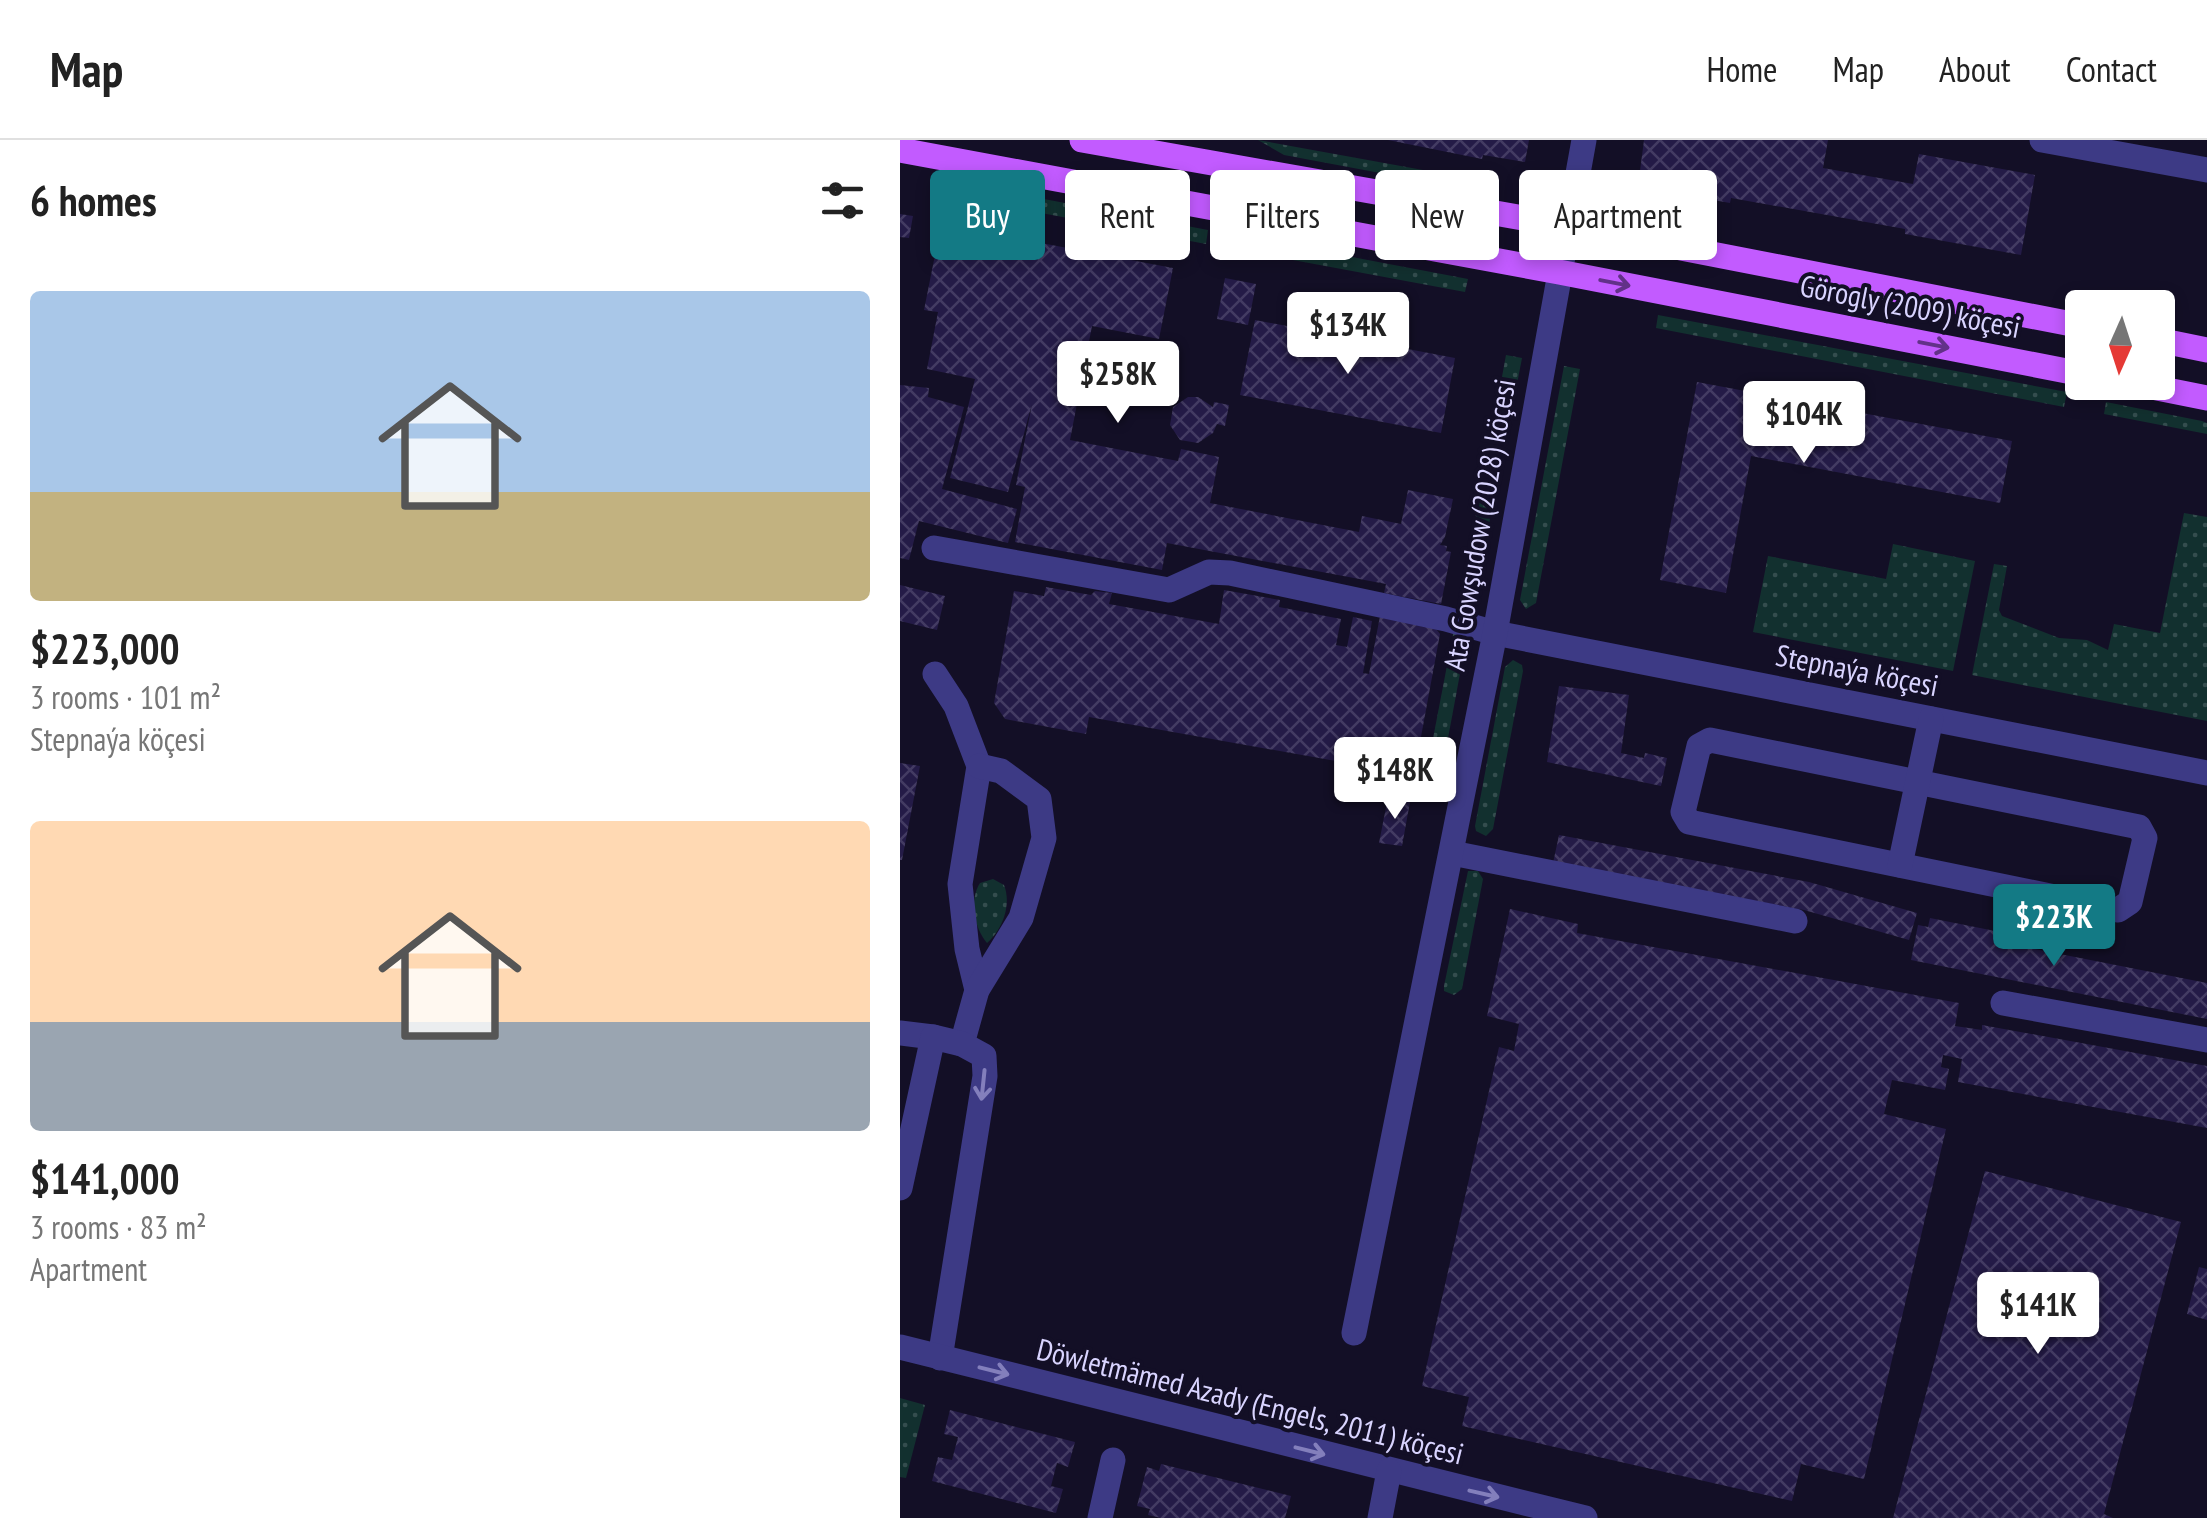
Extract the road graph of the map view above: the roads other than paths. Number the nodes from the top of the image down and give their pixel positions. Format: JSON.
{"nodes":[{"id":1,"x":1082,"y":140,"type":"edge"},
{"id":2,"x":1584,"y":140,"type":"edge"},
{"id":3,"x":2042,"y":140,"type":"edge"},
{"id":4,"x":2092,"y":145,"type":"edge"},
{"id":5,"x":900,"y":150,"type":"edge"},
{"id":6,"x":1578,"y":170,"type":"edge"},
{"id":7,"x":2207,"y":170,"type":"edge"},
{"id":8,"x":1519,"y":217,"type":"edge"},
{"id":9,"x":1717,"y":255,"type":"edge"},
{"id":10,"x":1561,"y":260,"type":"edge"},
{"id":11,"x":1558,"y":272,"type":"junction"},
{"id":12,"x":2065,"y":323,"type":"edge"},
{"id":13,"x":2175,"y":343,"type":"edge"},
{"id":14,"x":2207,"y":350,"type":"edge"},
{"id":15,"x":2065,"y":371,"type":"edge"},
{"id":16,"x":2175,"y":392,"type":"edge"},
{"id":17,"x":2207,"y":398,"type":"edge"},
{"id":18,"x":934,"y":548,"type":"dead end"},
{"id":19,"x":1495,"y":632,"type":"junction"},
{"id":20,"x":935,"y":674,"type":"dead end"},
{"id":21,"x":1931,"y":718,"type":"junction"},
{"id":22,"x":979,"y":766,"type":"junction"},
{"id":23,"x":2207,"y":773,"type":"edge"},
{"id":24,"x":1918,"y":782,"type":"junction"},
{"id":25,"x":1452,"y":853,"type":"junction"},
{"id":26,"x":1900,"y":865,"type":"junction"},
{"id":27,"x":1795,"y":921,"type":"dead end"},
{"id":28,"x":977,"y":990,"type":"junction"},
{"id":29,"x":2003,"y":1003,"type":"dead end"},
{"id":30,"x":900,"y":1032,"type":"edge"},
{"id":31,"x":933,"y":1037,"type":"junction"},
{"id":32,"x":2207,"y":1040,"type":"edge"},
{"id":33,"x":962,"y":1044,"type":"junction"},
{"id":34,"x":900,"y":1188,"type":"edge"},
{"id":35,"x":1354,"y":1333,"type":"dead end"},
{"id":36,"x":900,"y":1347,"type":"edge"},
{"id":37,"x":940,"y":1358,"type":"junction"},
{"id":38,"x":1113,"y":1460,"type":"dead end"},
{"id":39,"x":1389,"y":1470,"type":"junction"},
{"id":40,"x":1100,"y":1518,"type":"edge"},
{"id":41,"x":1380,"y":1518,"type":"edge"},
{"id":42,"x":1585,"y":1518,"type":"edge"}],
"edges":[{"from":1,"to":8,"type":"main road","name":"Görogly (2009) köçesi"},
{"from":2,"to":6,"type":"street","name":"Ata Gowşudow (2028) köçesi"},
{"from":3,"to":4,"type":"street"},
{"from":4,"to":7,"type":"street"},
{"from":5,"to":11,"type":"main road","name":"Görogly (2009) köçesi"},
{"from":9,"to":12,"type":"main road","name":"Görogly (2009) köçesi"},
{"from":10,"to":11,"type":"street","name":"Ata Gowşudow (2028) köçesi"},
{"from":11,"to":15,"type":"main road","name":"Görogly (2009) köçesi","one_way":true},
{"from":11,"to":19,"type":"street","name":"Ata Gowşudow (2028) köçesi"},
{"from":13,"to":14,"type":"main road"},
{"from":16,"to":17,"type":"main road"},
{"from":18,"to":19,"type":"street","name":"Stepnaýa köçesi"},
{"from":19,"to":21,"type":"street","name":"Stepnaýa köçesi"},
{"from":19,"to":25,"type":"street","name":"Ata Gowşudow (2028) köçesi"},
{"from":20,"to":22,"type":"street"},
{"from":21,"to":23,"type":"street","name":"Stepnaýa köçesi"},
{"from":21,"to":24,"type":"street"},
{"from":22,"to":28,"type":"street"},
{"from":22,"to":28,"type":"street"},
{"from":24,"to":26,"type":"street"},
{"from":24,"to":26,"type":"street"},
{"from":24,"to":26,"type":"street"},
{"from":25,"to":27,"type":"street"},
{"from":25,"to":35,"type":"street","name":"Ata Gowşudow (2028) köçesi"},
{"from":28,"to":33,"type":"street"},
{"from":29,"to":32,"type":"street"},
{"from":30,"to":31,"type":"street"},
{"from":31,"to":33,"type":"street"},
{"from":31,"to":34,"type":"street"},
{"from":33,"to":37,"type":"street","one_way":true},
{"from":36,"to":37,"type":"street","name":"Döwletmämed Azady (Engels, 2011) köçesi"},
{"from":37,"to":39,"type":"street","name":"Döwletmämed Azady (Engels, 2011) köçesi","one_way":true},
{"from":38,"to":40,"type":"street"},
{"from":39,"to":41,"type":"street"},
{"from":39,"to":42,"type":"street","name":"Döwletmämed Azady (Engels, 2011) köçesi","one_way":true}]}
